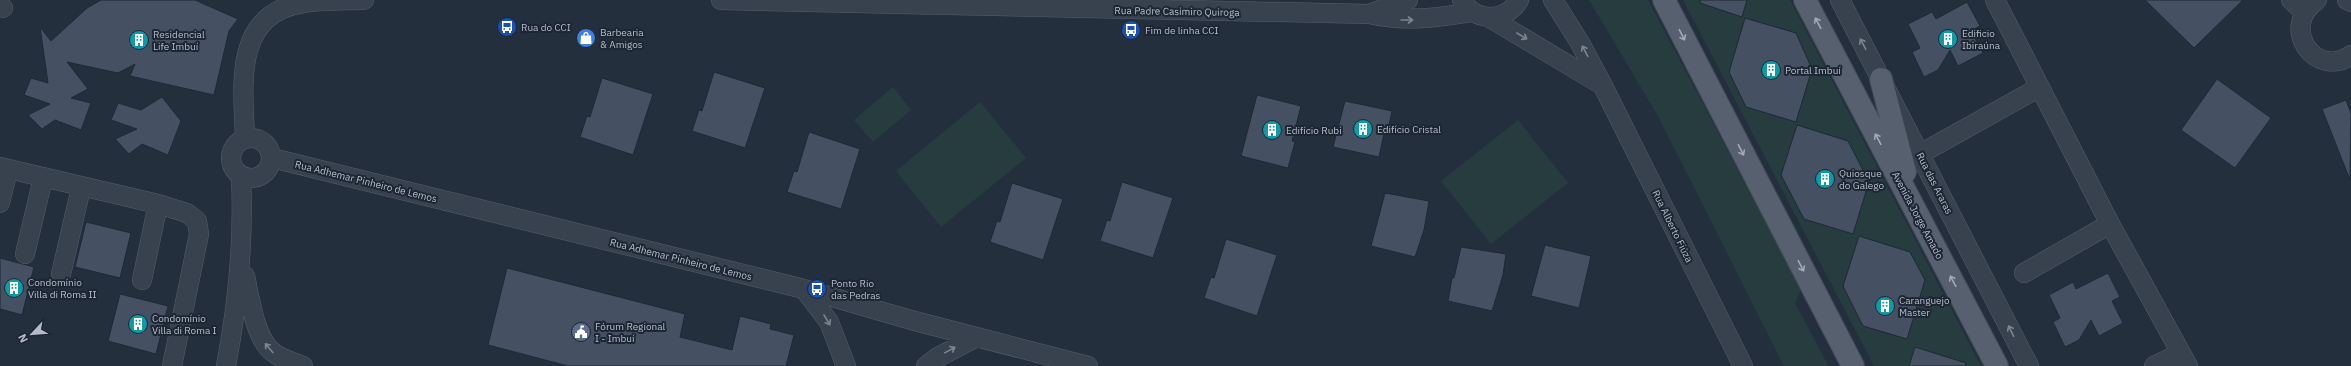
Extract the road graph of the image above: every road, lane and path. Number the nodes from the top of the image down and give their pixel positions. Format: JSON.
{"nodes":[{"id":1,"x":364,"y":0,"type":"edge"},
{"id":2,"x":721,"y":0,"type":"edge"},
{"id":3,"x":1408,"y":0,"type":"edge"},
{"id":4,"x":1519,"y":0,"type":"edge"},
{"id":5,"x":1553,"y":0,"type":"edge"},
{"id":6,"x":1664,"y":0,"type":"edge"},
{"id":7,"x":1805,"y":0,"type":"edge"},
{"id":8,"x":1840,"y":0,"type":"edge"},
{"id":9,"x":1994,"y":0,"type":"edge"},
{"id":10,"x":2348,"y":0,"type":"edge"},
{"id":11,"x":2351,"y":2,"type":"edge"},
{"id":12,"x":2304,"y":4,"type":"edge"},
{"id":13,"x":1474,"y":10,"type":"edge"},
{"id":14,"x":1369,"y":14,"type":"junction"},
{"id":15,"x":2351,"y":55,"type":"edge"},
{"id":16,"x":1881,"y":79,"type":"junction"},
{"id":17,"x":1603,"y":86,"type":"junction"},
{"id":18,"x":2040,"y":87,"type":"junction"},
{"id":19,"x":251,"y":138,"type":"junction"},
{"id":20,"x":1920,"y":154,"type":"junction"},
{"id":21,"x":272,"y":158,"type":"junction"},
{"id":22,"x":4,"y":168,"type":"edge"},
{"id":23,"x":43,"y":178,"type":"junction"},
{"id":24,"x":248,"y":178,"type":"junction"},
{"id":25,"x":81,"y":188,"type":"junction"},
{"id":26,"x":0,"y":203,"type":"edge"},
{"id":27,"x":158,"y":204,"type":"junction"},
{"id":28,"x":1915,"y":210,"type":"junction"},
{"id":29,"x":2110,"y":224,"type":"junction"},
{"id":30,"x":240,"y":253,"type":"junction"},
{"id":31,"x":25,"y":254,"type":"dead end"},
{"id":32,"x":2024,"y":273,"type":"dead end"},
{"id":33,"x":62,"y":274,"type":"dead end"},
{"id":34,"x":142,"y":280,"type":"dead end"},
{"id":35,"x":804,"y":289,"type":"junction"},
{"id":36,"x":975,"y":338,"type":"junction"},
{"id":37,"x":2184,"y":359,"type":"edge"},
{"id":38,"x":172,"y":366,"type":"edge"},
{"id":39,"x":226,"y":366,"type":"edge"},
{"id":40,"x":303,"y":366,"type":"edge"},
{"id":41,"x":846,"y":366,"type":"edge"},
{"id":42,"x":926,"y":366,"type":"edge"},
{"id":43,"x":1088,"y":366,"type":"edge"},
{"id":44,"x":1742,"y":366,"type":"edge"},
{"id":45,"x":1853,"y":366,"type":"edge"},
{"id":46,"x":1997,"y":366,"type":"edge"},
{"id":47,"x":2028,"y":366,"type":"edge"},
{"id":48,"x":2154,"y":366,"type":"edge"}],
"edges":[{"from":1,"to":19,"type":"street"},
{"from":2,"to":14,"type":"street","name":"Rua Padre Casimiro Quiroga"},
{"from":3,"to":14,"type":"street","name":"Rua Padre Casimiro Quiroga"},
{"from":4,"to":13,"type":"street","name":"Rua Padre Casimiro Quiroga"},
{"from":17,"to":5,"type":"street","name":"Rua Alberto Fiúza","one_way":true},
{"from":6,"to":45,"type":"main road","one_way":true},
{"from":28,"to":7,"type":"main road","name":"Avenida Jorge Amado","one_way":true},
{"from":16,"to":8,"type":"street","name":"Rua das Araras","one_way":true},
{"from":9,"to":18,"type":"street"},
{"from":10,"to":11,"type":"street"},
{"from":12,"to":15,"type":"street"},
{"from":14,"to":13,"type":"street","name":"Rua Padre Casimiro Quiroga","one_way":true},
{"from":13,"to":17,"type":"street","one_way":true},
{"from":16,"to":20,"type":"street","name":"Rua das Araras"},
{"from":16,"to":28,"type":"main road"},
{"from":17,"to":44,"type":"street","name":"Rua Alberto Fiúza"},
{"from":18,"to":20,"type":"street"},
{"from":18,"to":29,"type":"street"},
{"from":19,"to":21,"type":"street"},
{"from":19,"to":24,"type":"street"},
{"from":47,"to":20,"type":"street","name":"Rua das Araras","one_way":true},
{"from":21,"to":24,"type":"street"},
{"from":21,"to":35,"type":"street","name":"Rua Adhemar Pinheiro de Lemos"},
{"from":22,"to":23,"type":"street"},
{"from":22,"to":26,"type":"street"},
{"from":23,"to":25,"type":"street"},
{"from":23,"to":31,"type":"street"},
{"from":24,"to":30,"type":"street"},
{"from":25,"to":27,"type":"street"},
{"from":25,"to":33,"type":"street"},
{"from":27,"to":34,"type":"street"},
{"from":27,"to":38,"type":"street"},
{"from":46,"to":28,"type":"main road","name":"Avenida Jorge Amado","one_way":true},
{"from":29,"to":32,"type":"street"},
{"from":29,"to":37,"type":"street"},
{"from":30,"to":39,"type":"street"},
{"from":40,"to":30,"type":"street","one_way":true},
{"from":35,"to":36,"type":"street","name":"Rua Adhemar Pinheiro de Lemos"},
{"from":35,"to":41,"type":"street","one_way":true},
{"from":42,"to":36,"type":"street","one_way":true},
{"from":36,"to":43,"type":"street","name":"Rua Adhemar Pinheiro de Lemos"},
{"from":37,"to":48,"type":"street"}]}
